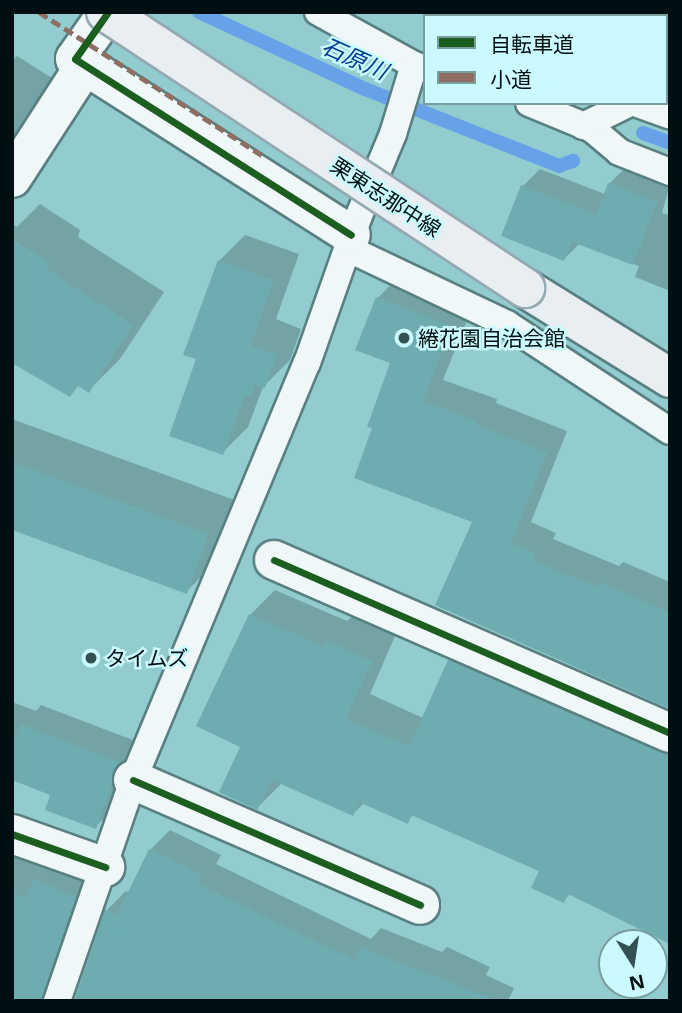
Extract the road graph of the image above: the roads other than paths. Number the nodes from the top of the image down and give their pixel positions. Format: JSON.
{"nodes":[{"id":1,"x":107,"y":12,"type":"edge"},
{"id":2,"x":318,"y":12,"type":"edge"},
{"id":3,"x":85,"y":65,"type":"junction"},
{"id":4,"x":415,"y":73,"type":"edge"},
{"id":5,"x":534,"y":105,"type":"edge"},
{"id":6,"x":626,"y":105,"type":"edge"},
{"id":7,"x":640,"y":105,"type":"edge"},
{"id":8,"x":670,"y":116,"type":"edge"},
{"id":9,"x":583,"y":126,"type":"junction"},
{"id":10,"x":670,"y":172,"type":"edge"},
{"id":11,"x":12,"y":178,"type":"edge"},
{"id":12,"x":349,"y":242,"type":"junction"},
{"id":13,"x":670,"y":378,"type":"edge"},
{"id":14,"x":670,"y":431,"type":"edge"},
{"id":15,"x":274,"y":560,"type":"dead end"},
{"id":16,"x":670,"y":733,"type":"edge"},
{"id":17,"x":133,"y":780,"type":"junction"},
{"id":18,"x":12,"y":834,"type":"edge"},
{"id":19,"x":105,"y":867,"type":"junction"},
{"id":20,"x":420,"y":905,"type":"dead end"},
{"id":21,"x":57,"y":1001,"type":"edge"}],
"edges":[{"from":1,"to":3,"type":"street"},
{"from":1,"to":13,"type":"main road","name":"栗東志那中線","bridge":true},
{"from":2,"to":4,"type":"lane"},
{"from":3,"to":11,"type":"street"},
{"from":3,"to":12,"type":"street"},
{"from":4,"to":12,"type":"lane"},
{"from":5,"to":9,"type":"lane"},
{"from":6,"to":9,"type":"lane"},
{"from":7,"to":8,"type":"lane"},
{"from":9,"to":10,"type":"lane"},
{"from":12,"to":14,"type":"lane"},
{"from":12,"to":17,"type":"lane"},
{"from":15,"to":16,"type":"street"},
{"from":17,"to":19,"type":"lane"},
{"from":17,"to":20,"type":"street"},
{"from":18,"to":19,"type":"street"},
{"from":19,"to":21,"type":"lane"}]}
